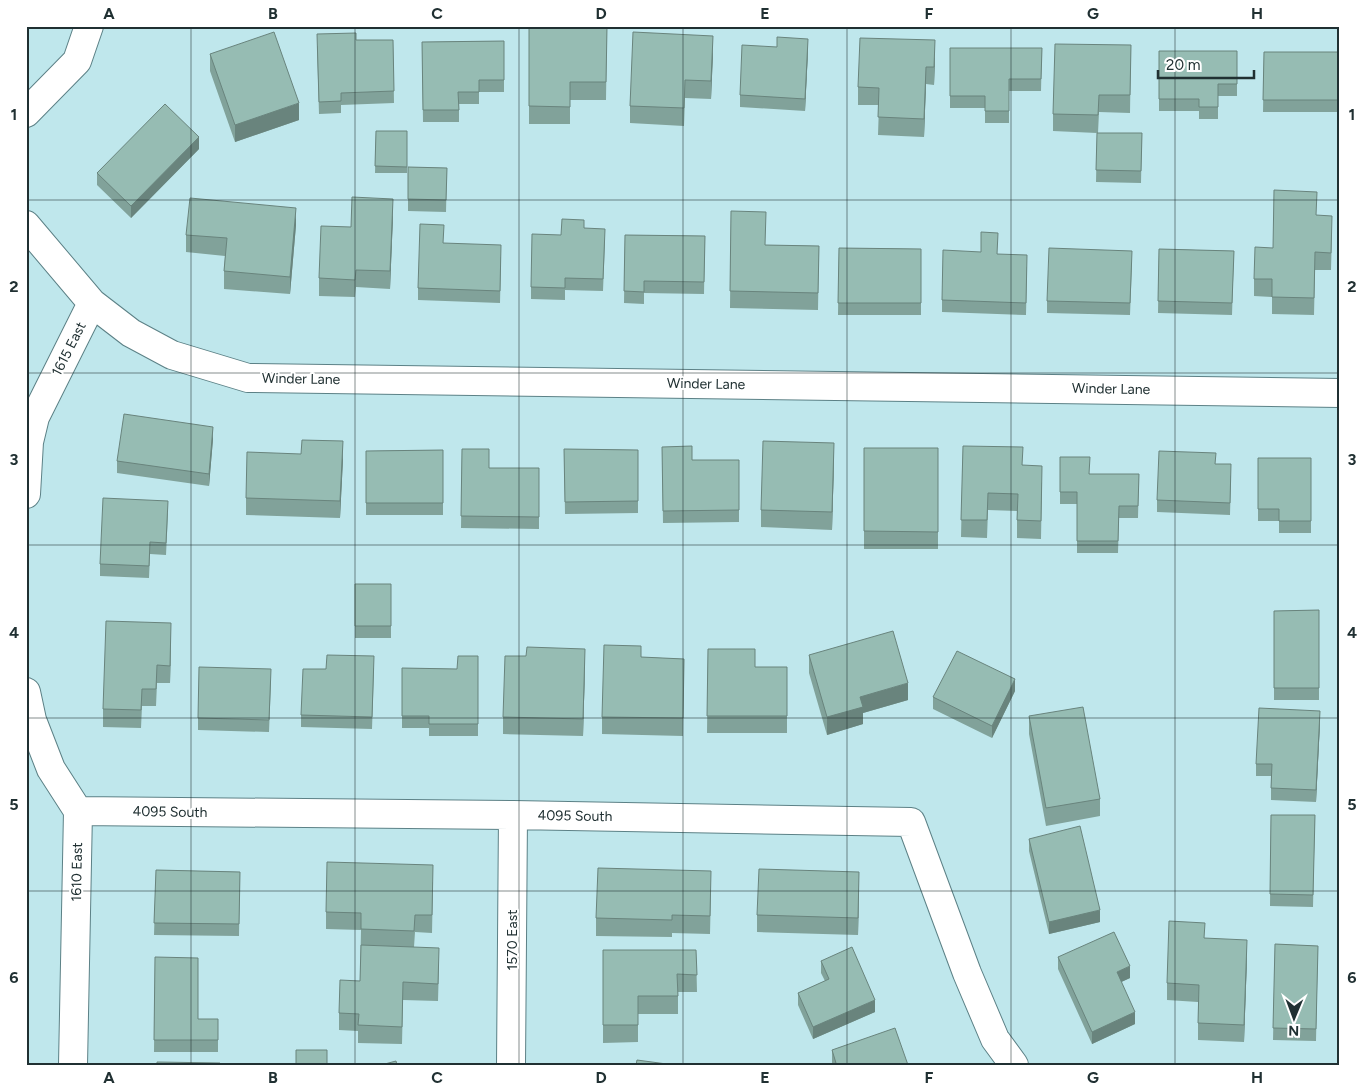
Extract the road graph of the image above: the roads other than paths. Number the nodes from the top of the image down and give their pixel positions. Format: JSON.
{"nodes":[{"id":1,"x":89,"y":26,"type":"edge"},
{"id":2,"x":26,"y":113,"type":"edge"},
{"id":3,"x":26,"y":225,"type":"edge"},
{"id":4,"x":92,"y":303,"type":"junction"},
{"id":5,"x":1340,"y":393,"type":"edge"},
{"id":6,"x":26,"y":494,"type":"edge"},
{"id":7,"x":26,"y":692,"type":"edge"},
{"id":8,"x":78,"y":811,"type":"junction"},
{"id":9,"x":513,"y":815,"type":"junction"},
{"id":10,"x":73,"y":1065,"type":"edge"},
{"id":11,"x":511,"y":1065,"type":"edge"},
{"id":12,"x":1014,"y":1065,"type":"edge"}],
"edges":[{"from":1,"to":2,"type":"street"},
{"from":3,"to":4,"type":"street"},
{"from":4,"to":5,"type":"street","name":"Winder Lane"},
{"from":4,"to":6,"type":"street","name":"1615 East"},
{"from":7,"to":8,"type":"street"},
{"from":8,"to":9,"type":"street","name":"4095 South"},
{"from":8,"to":10,"type":"street","name":"1610 East"},
{"from":9,"to":11,"type":"street","name":"1570 East"},
{"from":9,"to":12,"type":"street","name":"4095 South"}]}
